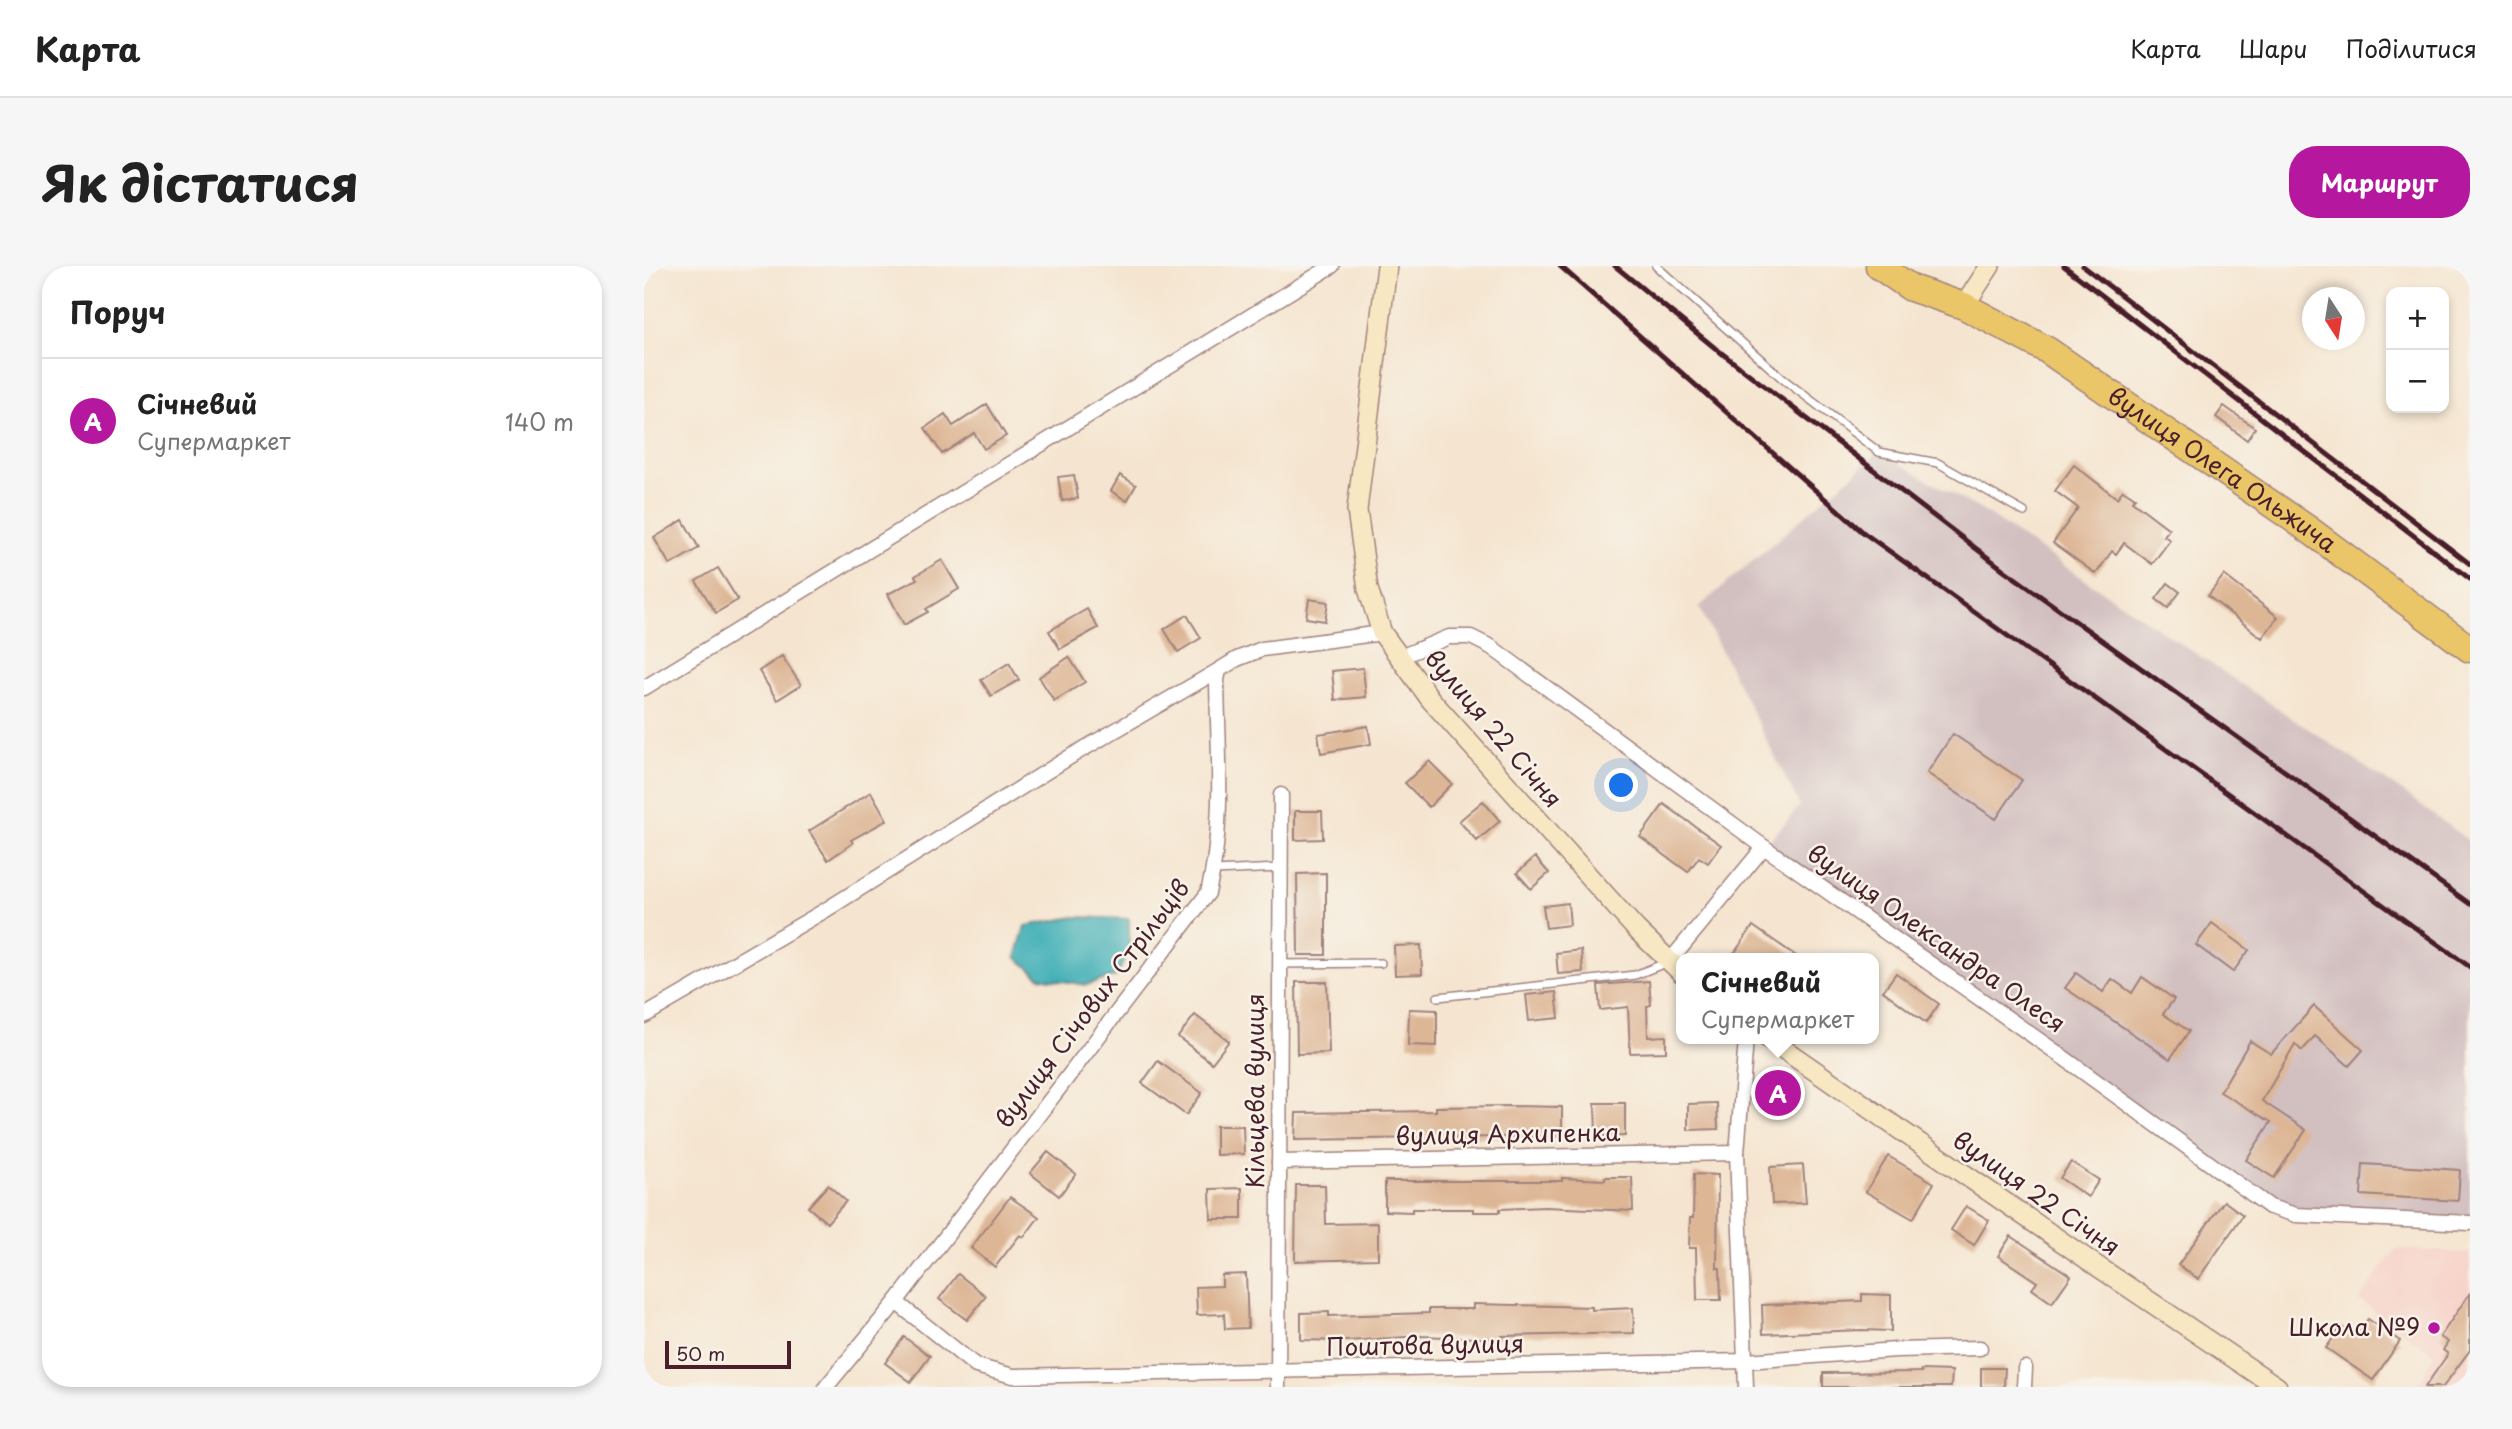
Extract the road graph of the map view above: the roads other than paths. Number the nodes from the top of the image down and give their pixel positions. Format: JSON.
{"nodes":[{"id":1,"x":1332,"y":266,"type":"edge"},
{"id":2,"x":1387,"y":266,"type":"edge"},
{"id":3,"x":1656,"y":266,"type":"edge"},
{"id":4,"x":1879,"y":266,"type":"edge"},
{"id":5,"x":1986,"y":271,"type":"edge"},
{"id":6,"x":1964,"y":306,"type":"junction"},
{"id":7,"x":2024,"y":512,"type":"dead end"},
{"id":8,"x":1382,"y":633,"type":"junction"},
{"id":9,"x":2470,"y":649,"type":"edge"},
{"id":10,"x":1400,"y":657,"type":"junction"},
{"id":11,"x":1219,"y":670,"type":"junction"},
{"id":12,"x":644,"y":688,"type":"edge"},
{"id":13,"x":1281,"y":795,"type":"dead end"},
{"id":14,"x":1764,"y":847,"type":"junction"},
{"id":15,"x":1280,"y":868,"type":"junction"},
{"id":16,"x":1213,"y":871,"type":"junction"},
{"id":17,"x":1686,"y":953,"type":"edge"},
{"id":18,"x":1381,"y":963,"type":"dead end"},
{"id":19,"x":1279,"y":964,"type":"junction"},
{"id":20,"x":1676,"y":967,"type":"edge"},
{"id":21,"x":1438,"y":998,"type":"dead end"},
{"id":22,"x":644,"y":1016,"type":"edge"},
{"id":23,"x":1746,"y":1044,"type":"edge"},
{"id":24,"x":1776,"y":1044,"type":"edge"},
{"id":25,"x":1737,"y":1153,"type":"junction"},
{"id":26,"x":1279,"y":1162,"type":"junction"},
{"id":27,"x":2470,"y":1223,"type":"edge"},
{"id":28,"x":896,"y":1301,"type":"junction"},
{"id":29,"x":1980,"y":1348,"type":"dead end"},
{"id":30,"x":1746,"y":1361,"type":"junction"},
{"id":31,"x":2025,"y":1368,"type":"dead end"},
{"id":32,"x":1278,"y":1380,"type":"edge"},
{"id":33,"x":826,"y":1387,"type":"edge"},
{"id":34,"x":1746,"y":1387,"type":"edge"},
{"id":35,"x":2024,"y":1387,"type":"edge"},
{"id":36,"x":2277,"y":1387,"type":"edge"}],
"edges":[{"from":1,"to":12,"type":"street"},
{"from":2,"to":8,"type":"street","name":"вулиця 22 Січня"},
{"from":3,"to":7,"type":"lane"},
{"from":4,"to":6,"type":"highway","name":"вулиця Олега Ольжича"},
{"from":5,"to":6,"type":"street"},
{"from":6,"to":9,"type":"highway","name":"вулиця Олега Ольжича"},
{"from":8,"to":10,"type":"street","name":"вулиця 22 Січня"},
{"from":8,"to":11,"type":"street"},
{"from":10,"to":14,"type":"street","name":"вулиця Олександра Олеся"},
{"from":10,"to":20,"type":"street","name":"вулиця 22 Січня"},
{"from":11,"to":16,"type":"street","name":"вулиця Січових Стрільців"},
{"from":11,"to":22,"type":"street"},
{"from":13,"to":15,"type":"street","name":"Кільцева вулиця"},
{"from":14,"to":17,"type":"street"},
{"from":14,"to":27,"type":"street","name":"вулиця Олександра Олеся"},
{"from":15,"to":16,"type":"lane"},
{"from":15,"to":19,"type":"street","name":"Кільцева вулиця"},
{"from":16,"to":28,"type":"street","name":"вулиця Січових Стрільців"},
{"from":18,"to":19,"type":"lane"},
{"from":19,"to":26,"type":"street","name":"Кільцева вулиця"},
{"from":20,"to":21,"type":"lane"},
{"from":23,"to":25,"type":"street"},
{"from":24,"to":36,"type":"street","name":"вулиця 22 Січня"},
{"from":25,"to":26,"type":"street","name":"вулиця Архипенка"},
{"from":25,"to":30,"type":"street"},
{"from":26,"to":32,"type":"street","name":"Кільцева вулиця"},
{"from":28,"to":32,"type":"street","name":"Поштова вулиця"},
{"from":28,"to":33,"type":"street","name":"вулиця Січових Стрільців"},
{"from":29,"to":30,"type":"street","name":"Поштова вулиця"},
{"from":30,"to":32,"type":"street","name":"Поштова вулиця"},
{"from":30,"to":34,"type":"street"},
{"from":31,"to":35,"type":"street"}]}
